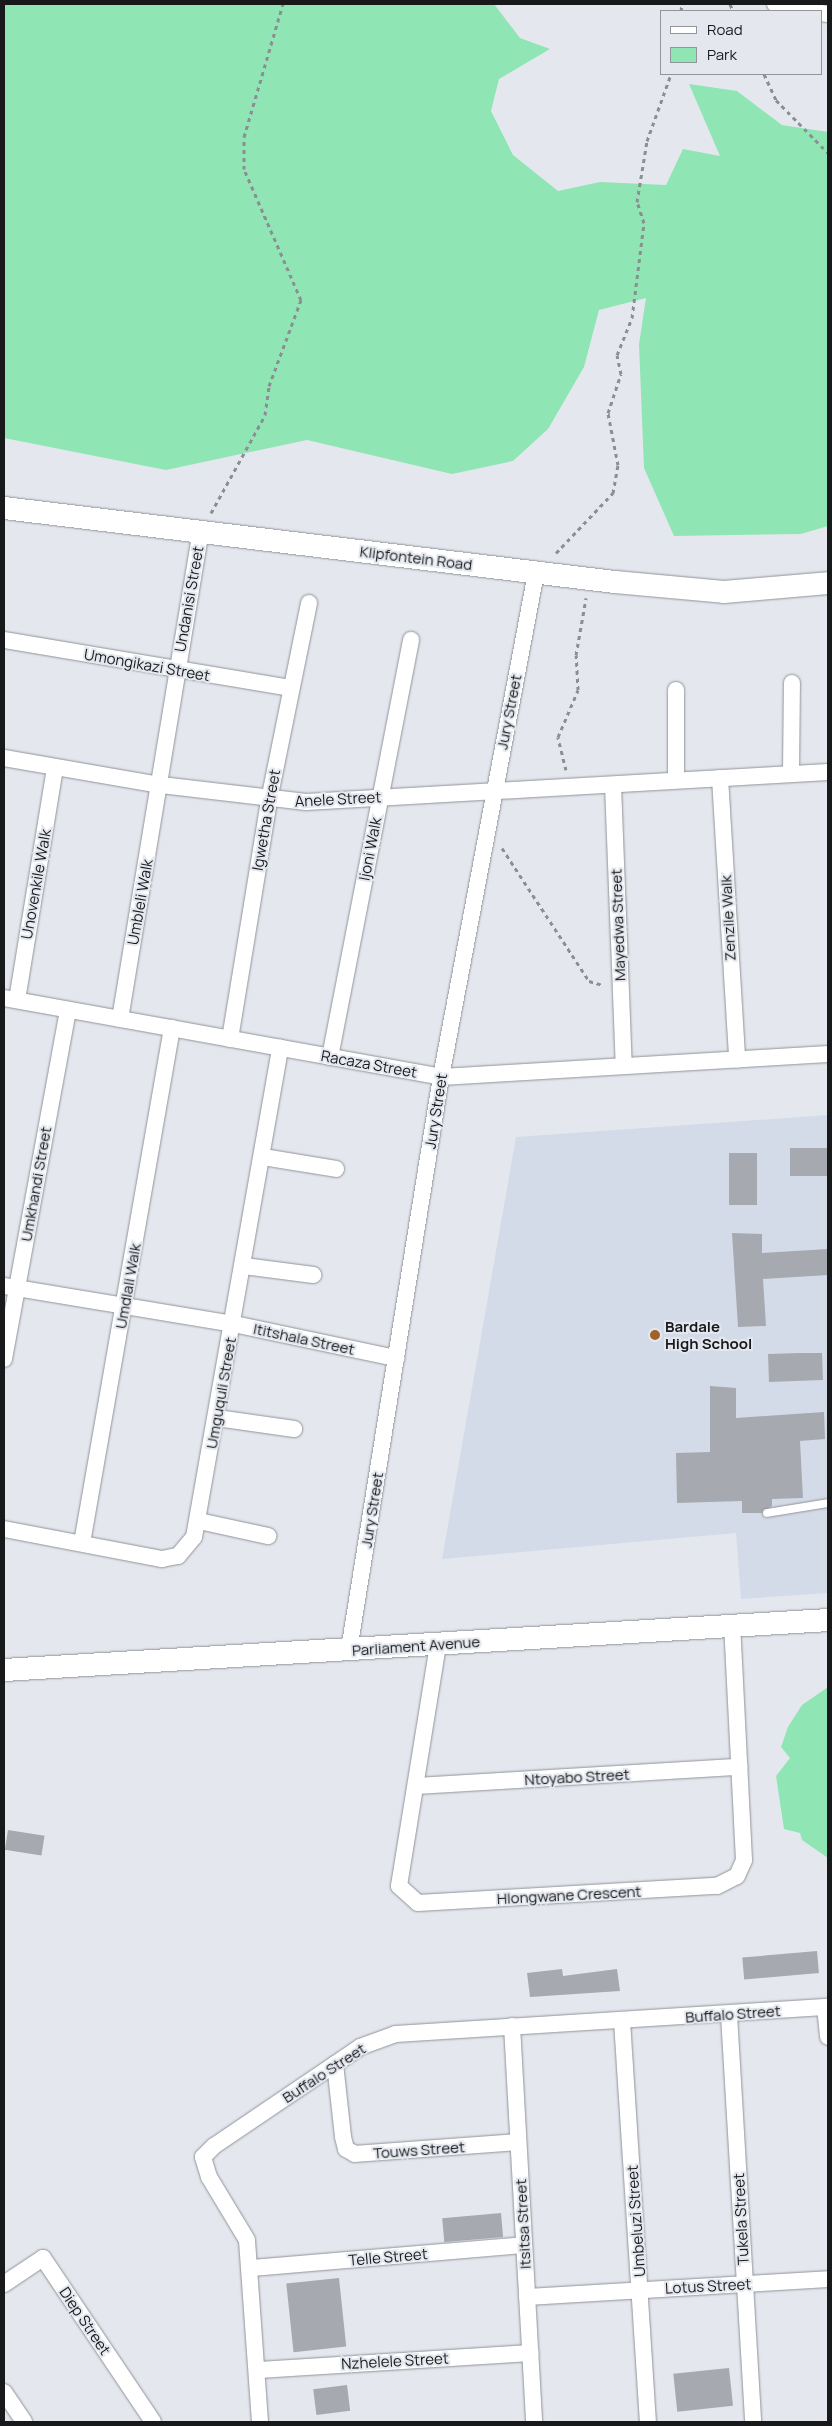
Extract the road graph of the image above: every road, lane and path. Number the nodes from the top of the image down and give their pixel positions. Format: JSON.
{"nodes":[{"id":1,"x":284,"y":4,"type":"edge"},
{"id":2,"x":775,"y":4,"type":"edge"},
{"id":3,"x":808,"y":10,"type":"edge"},
{"id":4,"x":671,"y":75,"type":"edge"},
{"id":5,"x":764,"y":75,"type":"edge"},
{"id":6,"x":828,"y":153,"type":"edge"},
{"id":7,"x":4,"y":508,"type":"edge"},
{"id":8,"x":201,"y":532,"type":"junction"},
{"id":9,"x":536,"y":574,"type":"junction"},
{"id":10,"x":590,"y":580,"type":"junction"},
{"id":11,"x":828,"y":583,"type":"edge"},
{"id":12,"x":310,"y":603,"type":"dead end"},
{"id":13,"x":4,"y":640,"type":"edge"},
{"id":14,"x":411,"y":640,"type":"dead end"},
{"id":15,"x":177,"y":671,"type":"junction"},
{"id":16,"x":792,"y":684,"type":"dead end"},
{"id":17,"x":291,"y":688,"type":"junction"},
{"id":18,"x":676,"y":690,"type":"dead end"},
{"id":19,"x":4,"y":758,"type":"edge"},
{"id":20,"x":55,"y":768,"type":"junction"},
{"id":21,"x":828,"y":772,"type":"edge"},
{"id":22,"x":791,"y":773,"type":"junction"},
{"id":23,"x":720,"y":778,"type":"junction"},
{"id":24,"x":676,"y":780,"type":"junction"},
{"id":25,"x":828,"y":782,"type":"edge"},
{"id":26,"x":161,"y":785,"type":"junction"},
{"id":27,"x":613,"y":785,"type":"junction"},
{"id":28,"x":568,"y":788,"type":"junction"},
{"id":29,"x":494,"y":793,"type":"junction"},
{"id":30,"x":380,"y":797,"type":"junction"},
{"id":31,"x":269,"y":800,"type":"junction"},
{"id":32,"x":484,"y":844,"type":"junction"},
{"id":33,"x":621,"y":990,"type":"junction"},
{"id":34,"x":10,"y":999,"type":"edge"},
{"id":35,"x":68,"y":1010,"type":"junction"},
{"id":36,"x":120,"y":1019,"type":"junction"},
{"id":37,"x":172,"y":1028,"type":"junction"},
{"id":38,"x":230,"y":1039,"type":"junction"},
{"id":39,"x":280,"y":1048,"type":"junction"},
{"id":40,"x":828,"y":1054,"type":"edge"},
{"id":41,"x":330,"y":1057,"type":"junction"},
{"id":42,"x":737,"y":1059,"type":"junction"},
{"id":43,"x":624,"y":1065,"type":"junction"},
{"id":44,"x":442,"y":1077,"type":"junction"},
{"id":45,"x":263,"y":1157,"type":"junction"},
{"id":46,"x":336,"y":1169,"type":"dead end"},
{"id":47,"x":244,"y":1266,"type":"junction"},
{"id":48,"x":313,"y":1275,"type":"dead end"},
{"id":49,"x":10,"y":1288,"type":"edge"},
{"id":50,"x":125,"y":1306,"type":"junction"},
{"id":51,"x":234,"y":1324,"type":"junction"},
{"id":52,"x":4,"y":1358,"type":"edge"},
{"id":53,"x":396,"y":1358,"type":"junction"},
{"id":54,"x":217,"y":1418,"type":"junction"},
{"id":55,"x":294,"y":1429,"type":"dead end"},
{"id":56,"x":828,"y":1503,"type":"edge"},
{"id":57,"x":766,"y":1514,"type":"dead end"},
{"id":58,"x":199,"y":1521,"type":"junction"},
{"id":59,"x":4,"y":1529,"type":"edge"},
{"id":60,"x":268,"y":1536,"type":"dead end"},
{"id":61,"x":82,"y":1543,"type":"junction"},
{"id":62,"x":828,"y":1620,"type":"edge"},
{"id":63,"x":732,"y":1626,"type":"junction"},
{"id":64,"x":438,"y":1644,"type":"junction"},
{"id":65,"x":349,"y":1650,"type":"junction"},
{"id":66,"x":4,"y":1670,"type":"edge"},
{"id":67,"x":739,"y":1767,"type":"junction"},
{"id":68,"x":416,"y":1786,"type":"junction"},
{"id":69,"x":827,"y":2007,"type":"edge"},
{"id":70,"x":729,"y":2015,"type":"junction"},
{"id":71,"x":622,"y":2021,"type":"junction"},
{"id":72,"x":512,"y":2026,"type":"junction"},
{"id":73,"x":828,"y":2037,"type":"edge"},
{"id":74,"x":336,"y":2064,"type":"junction"},
{"id":75,"x":518,"y":2142,"type":"junction"},
{"id":76,"x":524,"y":2246,"type":"junction"},
{"id":77,"x":251,"y":2268,"type":"junction"},
{"id":78,"x":828,"y":2279,"type":"edge"},
{"id":79,"x":4,"y":2284,"type":"edge"},
{"id":80,"x":744,"y":2284,"type":"junction"},
{"id":81,"x":641,"y":2290,"type":"junction"},
{"id":82,"x":527,"y":2297,"type":"junction"},
{"id":83,"x":530,"y":2353,"type":"junction"},
{"id":84,"x":259,"y":2370,"type":"junction"},
{"id":85,"x":4,"y":2392,"type":"edge"},
{"id":86,"x":24,"y":2422,"type":"edge"},
{"id":87,"x":153,"y":2422,"type":"edge"},
{"id":88,"x":260,"y":2422,"type":"edge"},
{"id":89,"x":534,"y":2422,"type":"edge"},
{"id":90,"x":648,"y":2422,"type":"edge"},
{"id":91,"x":753,"y":2422,"type":"edge"}],
"edges":[{"from":1,"to":8,"type":"path"},
{"from":2,"to":3,"type":"street"},
{"from":4,"to":9,"type":"path"},
{"from":5,"to":6,"type":"path"},
{"from":7,"to":8,"type":"street","name":"Klipfontein Road"},
{"from":8,"to":9,"type":"street","name":"Klipfontein Road"},
{"from":8,"to":15,"type":"street","name":"Undanisi Street"},
{"from":9,"to":10,"type":"street","name":"Klipfontein Road"},
{"from":9,"to":29,"type":"street","name":"Jury Street"},
{"from":10,"to":11,"type":"street","name":"Klipfontein Road"},
{"from":10,"to":28,"type":"path"},
{"from":12,"to":17,"type":"street","name":"Igwetha Street"},
{"from":13,"to":15,"type":"street","name":"Umongikazi Street"},
{"from":14,"to":30,"type":"street","name":"Ijoni Walk"},
{"from":15,"to":17,"type":"street","name":"Umongikazi Street"},
{"from":15,"to":26,"type":"street","name":"Undanisi Street"},
{"from":16,"to":22,"type":"street"},
{"from":17,"to":31,"type":"street","name":"Igwetha Street"},
{"from":18,"to":24,"type":"street"},
{"from":19,"to":20,"type":"street","name":"Anele Street"},
{"from":20,"to":26,"type":"street","name":"Anele Street"},
{"from":20,"to":34,"type":"street","name":"Unovenkile Walk"},
{"from":21,"to":22,"type":"street","name":"Anele Street"},
{"from":21,"to":25,"type":"street"},
{"from":22,"to":23,"type":"street","name":"Anele Street"},
{"from":23,"to":24,"type":"street","name":"Anele Street"},
{"from":23,"to":42,"type":"street","name":"Zenzile Walk"},
{"from":24,"to":27,"type":"street","name":"Anele Street"},
{"from":26,"to":31,"type":"street","name":"Anele Street"},
{"from":26,"to":36,"type":"street","name":"Umbleli Walk"},
{"from":27,"to":28,"type":"street","name":"Anele Street"},
{"from":27,"to":33,"type":"street","name":"Mayedwa Street"},
{"from":28,"to":29,"type":"street","name":"Anele Street"},
{"from":29,"to":30,"type":"street","name":"Anele Street"},
{"from":29,"to":32,"type":"street","name":"Jury Street"},
{"from":30,"to":31,"type":"street","name":"Anele Street"},
{"from":30,"to":41,"type":"street","name":"Ijoni Walk"},
{"from":31,"to":38,"type":"street","name":"Igwetha Street"},
{"from":32,"to":33,"type":"path"},
{"from":32,"to":44,"type":"street","name":"Jury Street"},
{"from":33,"to":43,"type":"street","name":"Mayedwa Street"},
{"from":34,"to":35,"type":"street","name":"Racaza Street"},
{"from":35,"to":36,"type":"street","name":"Racaza Street"},
{"from":35,"to":49,"type":"street","name":"Umkhandi Street"},
{"from":36,"to":37,"type":"street","name":"Racaza Street"},
{"from":37,"to":38,"type":"street","name":"Racaza Street"},
{"from":37,"to":50,"type":"street","name":"Umdlali Walk"},
{"from":38,"to":39,"type":"street","name":"Racaza Street"},
{"from":39,"to":41,"type":"street","name":"Racaza Street"},
{"from":39,"to":45,"type":"street","name":"Umguquli Street"},
{"from":40,"to":42,"type":"street","name":"Racaza Street"},
{"from":41,"to":44,"type":"street","name":"Racaza Street"},
{"from":42,"to":43,"type":"street","name":"Racaza Street"},
{"from":43,"to":44,"type":"street","name":"Racaza Street"},
{"from":44,"to":53,"type":"street","name":"Jury Street"},
{"from":45,"to":46,"type":"street"},
{"from":45,"to":47,"type":"street","name":"Umguquli Street"},
{"from":47,"to":48,"type":"street"},
{"from":47,"to":51,"type":"street","name":"Umguquli Street"},
{"from":49,"to":50,"type":"street","name":"Ititshala Street"},
{"from":49,"to":52,"type":"street","name":"Umkhandi Street"},
{"from":50,"to":51,"type":"street","name":"Ititshala Street"},
{"from":50,"to":61,"type":"street","name":"Umdlali Walk"},
{"from":51,"to":53,"type":"street","name":"Ititshala Street"},
{"from":51,"to":54,"type":"street","name":"Umguquli Street"},
{"from":53,"to":65,"type":"street","name":"Jury Street"},
{"from":54,"to":55,"type":"street"},
{"from":54,"to":58,"type":"street","name":"Umguquli Street"},
{"from":56,"to":57,"type":"lane"},
{"from":58,"to":60,"type":"street"},
{"from":58,"to":61,"type":"street","name":"Umguquli Street"},
{"from":59,"to":61,"type":"street","name":"Umguquli Street"},
{"from":62,"to":63,"type":"street","name":"Parliament Avenue"},
{"from":63,"to":64,"type":"street","name":"Parliament Avenue"},
{"from":63,"to":67,"type":"street","name":"Hlongwane Crescent"},
{"from":64,"to":65,"type":"street","name":"Parliament Avenue"},
{"from":64,"to":68,"type":"street","name":"Hlongwane Crescent"},
{"from":65,"to":66,"type":"street","name":"Parliament Avenue"},
{"from":67,"to":68,"type":"street","name":"Ntoyabo Street"},
{"from":67,"to":68,"type":"street","name":"Hlongwane Crescent"},
{"from":69,"to":70,"type":"street","name":"Buffalo Street"},
{"from":69,"to":73,"type":"street"},
{"from":70,"to":71,"type":"street","name":"Buffalo Street"},
{"from":70,"to":80,"type":"street","name":"Tukela Street"},
{"from":71,"to":72,"type":"street","name":"Buffalo Street"},
{"from":71,"to":81,"type":"street","name":"Umbeluzi Street"},
{"from":72,"to":74,"type":"street","name":"Buffalo Street"},
{"from":72,"to":75,"type":"street","name":"Itsitsa Street"},
{"from":74,"to":75,"type":"street","name":"Touws Street"},
{"from":74,"to":77,"type":"street","name":"Buffalo Street"},
{"from":75,"to":76,"type":"street","name":"Itsitsa Street"},
{"from":76,"to":77,"type":"street","name":"Telle Street"},
{"from":76,"to":82,"type":"street","name":"Itsitsa Street"},
{"from":77,"to":84,"type":"street","name":"Buffalo Street"},
{"from":78,"to":80,"type":"street","name":"Lotus Street"},
{"from":79,"to":87,"type":"street","name":"Diep Street"},
{"from":80,"to":81,"type":"street","name":"Lotus Street"},
{"from":80,"to":91,"type":"street","name":"Tukela Street"},
{"from":81,"to":82,"type":"street","name":"Lotus Street"},
{"from":81,"to":90,"type":"street","name":"Umbeluzi Street"},
{"from":82,"to":83,"type":"street","name":"Itsitsa Street"},
{"from":83,"to":84,"type":"street","name":"Nzhelele Street"},
{"from":83,"to":89,"type":"street","name":"Itsitsa Street"},
{"from":84,"to":88,"type":"street","name":"Buffalo Street"},
{"from":85,"to":86,"type":"street"}]}
